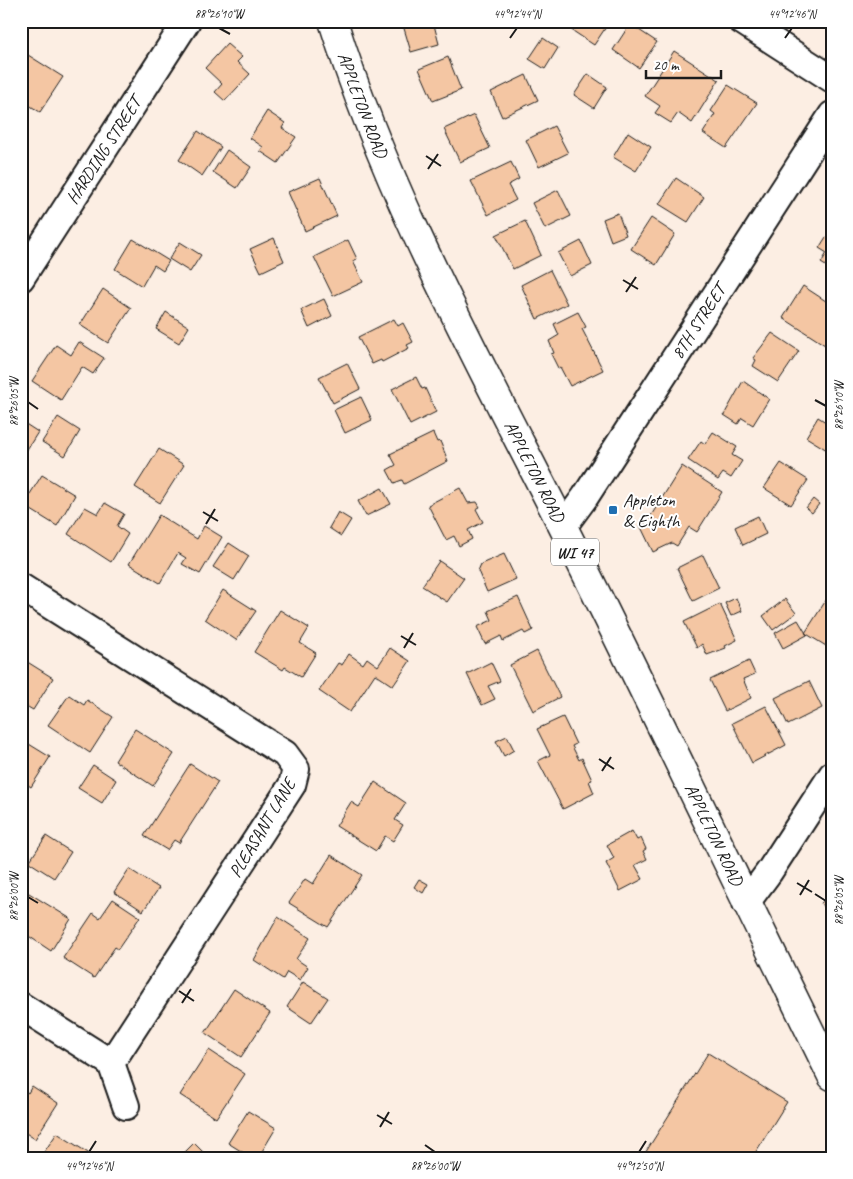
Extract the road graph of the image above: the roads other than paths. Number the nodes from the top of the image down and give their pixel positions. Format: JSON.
{"nodes":[{"id":1,"x":187,"y":21,"type":"edge"},
{"id":2,"x":333,"y":21,"type":"edge"},
{"id":3,"x":742,"y":21,"type":"edge"},
{"id":4,"x":832,"y":79,"type":"edge"},
{"id":5,"x":832,"y":115,"type":"edge"},
{"id":6,"x":21,"y":278,"type":"edge"},
{"id":7,"x":563,"y":527,"type":"junction"},
{"id":8,"x":21,"y":587,"type":"edge"},
{"id":9,"x":832,"y":775,"type":"edge"},
{"id":10,"x":746,"y":902,"type":"junction"},
{"id":11,"x":21,"y":1006,"type":"edge"},
{"id":12,"x":111,"y":1062,"type":"junction"},
{"id":13,"x":832,"y":1076,"type":"edge"},
{"id":14,"x":126,"y":1106,"type":"dead end"}],
"edges":[{"from":1,"to":6,"type":"street","name":"HARDING STREET"},
{"from":2,"to":7,"type":"main road","name":"APPLETON ROAD","number":"WI 47"},
{"from":3,"to":4,"type":"street"},
{"from":5,"to":7,"type":"street","name":"8TH STREET"},
{"from":7,"to":10,"type":"main road","name":"APPLETON ROAD","number":"WI 47"},
{"from":8,"to":12,"type":"street","name":"PLEASANT LANE"},
{"from":9,"to":10,"type":"street"},
{"from":10,"to":13,"type":"main road","name":"APPLETON ROAD","number":"WI 47"},
{"from":11,"to":12,"type":"street"},
{"from":12,"to":14,"type":"street"}]}
